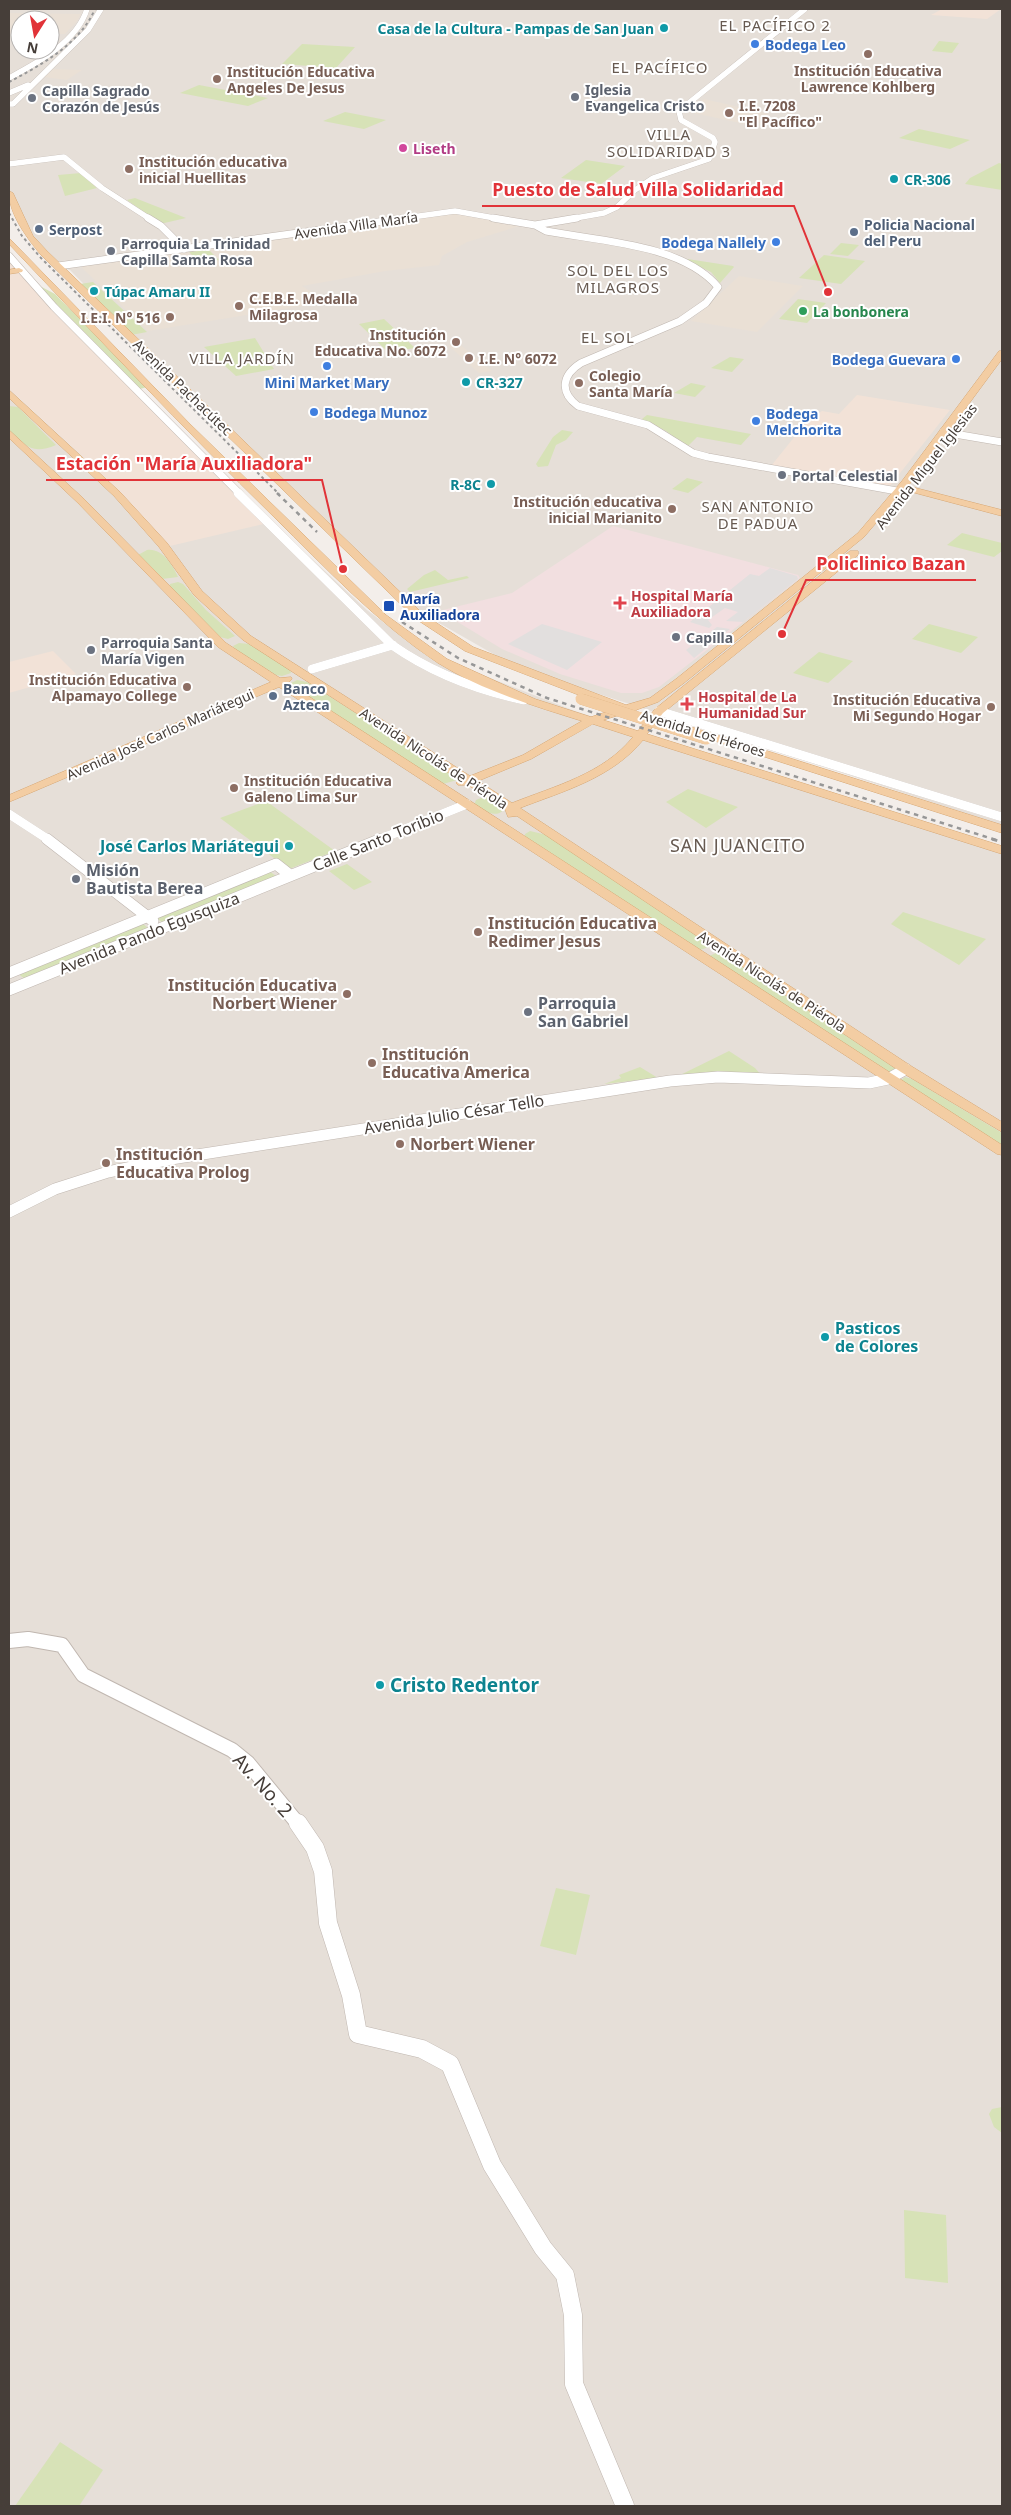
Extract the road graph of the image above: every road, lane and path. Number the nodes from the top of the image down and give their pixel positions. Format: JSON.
{"nodes":[{"id":1,"x":87,"y":9,"type":"edge"},
{"id":2,"x":101,"y":9,"type":"edge"},
{"id":3,"x":806,"y":9,"type":"edge"},
{"id":4,"x":9,"y":78,"type":"edge"},
{"id":5,"x":22,"y":92,"type":"junction"},
{"id":6,"x":9,"y":94,"type":"edge"},
{"id":7,"x":11,"y":104,"type":"edge"},
{"id":8,"x":9,"y":164,"type":"edge"},
{"id":9,"x":9,"y":193,"type":"edge"},
{"id":10,"x":535,"y":226,"type":"junction"},
{"id":11,"x":9,"y":240,"type":"edge"},
{"id":12,"x":184,"y":249,"type":"junction"},
{"id":13,"x":16,"y":250,"type":"junction"},
{"id":14,"x":9,"y":257,"type":"edge"},
{"id":15,"x":58,"y":266,"type":"junction"},
{"id":16,"x":19,"y":270,"type":"junction"},
{"id":17,"x":9,"y":272,"type":"edge"},
{"id":18,"x":66,"y":319,"type":"junction"},
{"id":19,"x":87,"y":323,"type":"junction"},
{"id":20,"x":1002,"y":353,"type":"edge"},
{"id":21,"x":122,"y":359,"type":"junction"},
{"id":22,"x":115,"y":366,"type":"junction"},
{"id":23,"x":1002,"y":366,"type":"edge"},
{"id":24,"x":9,"y":393,"type":"edge"},
{"id":25,"x":949,"y":431,"type":"junction"},
{"id":26,"x":9,"y":433,"type":"edge"},
{"id":27,"x":1002,"y":438,"type":"edge"},
{"id":28,"x":1002,"y":442,"type":"edge"},
{"id":29,"x":907,"y":488,"type":"junction"},
{"id":30,"x":1002,"y":508,"type":"edge"},
{"id":31,"x":1002,"y":513,"type":"edge"},
{"id":32,"x":280,"y":534,"type":"junction"},
{"id":33,"x":305,"y":544,"type":"junction"},
{"id":34,"x":328,"y":573,"type":"junction"},
{"id":35,"x":416,"y":612,"type":"joint"},
{"id":36,"x":392,"y":625,"type":"joint"},
{"id":37,"x":738,"y":633,"type":"junction"},
{"id":38,"x":752,"y":636,"type":"junction"},
{"id":39,"x":393,"y":645,"type":"junction"},
{"id":40,"x":306,"y":671,"type":"junction"},
{"id":41,"x":680,"y":680,"type":"junction"},
{"id":42,"x":280,"y":682,"type":"junction"},
{"id":43,"x":692,"y":684,"type":"junction"},
{"id":44,"x":585,"y":696,"type":"junction"},
{"id":45,"x":533,"y":702,"type":"junction"},
{"id":46,"x":628,"y":710,"type":"junction"},
{"id":47,"x":654,"y":717,"type":"junction"},
{"id":48,"x":594,"y":721,"type":"junction"},
{"id":49,"x":686,"y":728,"type":"junction"},
{"id":50,"x":641,"y":736,"type":"junction"},
{"id":51,"x":717,"y":760,"type":"junction"},
{"id":52,"x":852,"y":771,"type":"junction"},
{"id":53,"x":469,"y":780,"type":"junction"},
{"id":54,"x":860,"y":782,"type":"junction"},
{"id":55,"x":481,"y":788,"type":"junction"},
{"id":56,"x":444,"y":790,"type":"junction"},
{"id":57,"x":9,"y":799,"type":"edge"},
{"id":58,"x":907,"y":800,"type":"junction"},
{"id":59,"x":462,"y":801,"type":"junction"},
{"id":60,"x":511,"y":808,"type":"junction"},
{"id":61,"x":9,"y":814,"type":"edge"},
{"id":62,"x":487,"y":817,"type":"junction"},
{"id":63,"x":1002,"y":817,"type":"edge"},
{"id":64,"x":1002,"y":823,"type":"edge"},
{"id":65,"x":536,"y":824,"type":"junction"},
{"id":66,"x":986,"y":824,"type":"junction"},
{"id":67,"x":1002,"y":829,"type":"edge"},
{"id":68,"x":513,"y":834,"type":"junction"},
{"id":69,"x":1002,"y":850,"type":"edge"},
{"id":70,"x":290,"y":875,"type":"junction"},
{"id":71,"x":148,"y":916,"type":"junction"},
{"id":72,"x":161,"y":928,"type":"junction"},
{"id":73,"x":9,"y":973,"type":"edge"},
{"id":74,"x":9,"y":990,"type":"edge"},
{"id":75,"x":906,"y":1069,"type":"junction"},
{"id":76,"x":888,"y":1079,"type":"junction"},
{"id":77,"x":1002,"y":1128,"type":"edge"},
{"id":78,"x":1002,"y":1151,"type":"edge"},
{"id":79,"x":9,"y":1212,"type":"edge"},
{"id":80,"x":9,"y":1641,"type":"edge"},
{"id":81,"x":625,"y":2506,"type":"edge"}],
"edges":[{"from":1,"to":4,"type":"street"},
{"from":2,"to":5,"type":"street"},
{"from":3,"to":10,"type":"street"},
{"from":5,"to":6,"type":"street"},
{"from":5,"to":7,"type":"street"},
{"from":8,"to":12,"type":"street"},
{"from":9,"to":15,"type":"main road","name":"Avenida Pachacútec"},
{"from":10,"to":12,"type":"street","name":"Avenida Villa María"},
{"from":10,"to":29,"type":"street","name":"Avenida Villa María"},
{"from":11,"to":13,"type":"main road","name":"Avenida Pachacútec"},
{"from":12,"to":15,"type":"street","name":"Avenida Villa María"},
{"from":13,"to":14,"type":"main road"},
{"from":13,"to":19,"type":"main road","name":"Avenida Pachacútec"},
{"from":14,"to":16,"type":"street","name":"Avenida Pachacútec"},
{"from":15,"to":35,"type":"main road","name":"Avenida Pachacútec"},
{"from":16,"to":17,"type":"main road"},
{"from":16,"to":18,"type":"street","name":"Avenida Pachacútec"},
{"from":18,"to":19,"type":"main road"},
{"from":18,"to":22,"type":"street","name":"Avenida Pachacútec"},
{"from":19,"to":21,"type":"main road","name":"Avenida Pachacútec"},
{"from":20,"to":25,"type":"main road","name":"Avenida Miguel Iglesias"},
{"from":21,"to":22,"type":"main road"},
{"from":21,"to":33,"type":"main road","name":"Avenida Pachacútec"},
{"from":22,"to":32,"type":"street","name":"Avenida Pachacútec"},
{"from":23,"to":25,"type":"main road","name":"Avenida Miguel Iglesias"},
{"from":24,"to":40,"type":"main road","name":"Avenida Nicolás de Piérola"},
{"from":25,"to":27,"type":"street"},
{"from":25,"to":28,"type":"street"},
{"from":25,"to":29,"type":"main road","name":"Avenida Miguel Iglesias"},
{"from":26,"to":42,"type":"main road","name":"Avenida Nicolás de Piérola"},
{"from":29,"to":30,"type":"main road"},
{"from":29,"to":31,"type":"main road"},
{"from":29,"to":37,"type":"main road","name":"Avenida Miguel Iglesias"},
{"from":29,"to":38,"type":"main road","name":"Avenida Miguel Iglesias"},
{"from":32,"to":33,"type":"main road"},
{"from":32,"to":34,"type":"street","name":"Avenida Pachacútec"},
{"from":33,"to":34,"type":"main road","name":"Avenida Pachacútec"},
{"from":34,"to":36,"type":"main road","name":"Avenida Pachacútec"},
{"from":34,"to":39,"type":"street","name":"Avenida Pachacútec"},
{"from":35,"to":44,"type":"main road","name":"Avenida Los Héroes"},
{"from":36,"to":45,"type":"main road","name":"Avenida Los Héroes"},
{"from":37,"to":38,"type":"main road"},
{"from":37,"to":41,"type":"main road","name":"Avenida Miguel Iglesias"},
{"from":38,"to":43,"type":"main road","name":"Avenida Miguel Iglesias"},
{"from":39,"to":40,"type":"street"},
{"from":39,"to":45,"type":"street","name":"Avenida Los Héroes"},
{"from":40,"to":42,"type":"main road","name":"Avenida José Carlos Mariátegui"},
{"from":40,"to":53,"type":"main road","name":"Avenida Nicolás de Piérola"},
{"from":41,"to":43,"type":"main road"},
{"from":41,"to":46,"type":"main road","name":"Avenida Miguel Iglesias"},
{"from":42,"to":56,"type":"main road","name":"Avenida Nicolás de Piérola"},
{"from":42,"to":57,"type":"main road","name":"Avenida José Carlos Mariátegui"},
{"from":43,"to":47,"type":"main road","name":"Avenida Miguel Iglesias"},
{"from":44,"to":45,"type":"main road"},
{"from":44,"to":46,"type":"main road","name":"Avenida Los Héroes"},
{"from":44,"to":58,"type":"main road","bridge":true},
{"from":45,"to":48,"type":"main road","name":"Avenida Los Héroes"},
{"from":46,"to":47,"type":"main road","name":"Avenida Los Héroes"},
{"from":46,"to":48,"type":"main road","name":"Avenida Miguel Iglesias"},
{"from":47,"to":48,"type":"main road"},
{"from":47,"to":49,"type":"main road","name":"Avenida Los Héroes"},
{"from":47,"to":50,"type":"main road","name":"Avenida Miguel Iglesias"},
{"from":47,"to":52,"type":"street","name":"Avenida Los Héroes"},
{"from":48,"to":50,"type":"main road","name":"Avenida Los Héroes"},
{"from":48,"to":53,"type":"main road","name":"Avenida Miguel Iglesias"},
{"from":49,"to":51,"type":"main road"},
{"from":49,"to":54,"type":"main road","name":"Avenida Los Héroes"},
{"from":50,"to":51,"type":"main road","name":"Avenida Los Héroes"},
{"from":50,"to":60,"type":"main road","name":"Avenida Miguel Iglesias"},
{"from":51,"to":69,"type":"main road","name":"Avenida Los Héroes"},
{"from":52,"to":54,"type":"main road"},
{"from":52,"to":63,"type":"street","name":"Avenida Los Héroes"},
{"from":53,"to":55,"type":"main road","name":"Avenida Nicolás de Piérola"},
{"from":53,"to":56,"type":"main road","name":"Avenida Miguel Iglesias"},
{"from":54,"to":58,"type":"main road","name":"Avenida Los Héroes"},
{"from":55,"to":59,"type":"main road"},
{"from":55,"to":60,"type":"main road","name":"Avenida Nicolás de Piérola"},
{"from":56,"to":59,"type":"main road","name":"Avenida Nicolás de Piérola"},
{"from":58,"to":66,"type":"main road","name":"Avenida Los Héroes"},
{"from":59,"to":62,"type":"main road","name":"Avenida Nicolás de Piérola"},
{"from":59,"to":70,"type":"street","name":"Calle Santo Toribio"},
{"from":60,"to":62,"type":"main road","name":"Avenida Miguel Iglesias"},
{"from":60,"to":65,"type":"main road","name":"Avenida Nicolás de Piérola"},
{"from":61,"to":71,"type":"street"},
{"from":62,"to":68,"type":"main road","name":"Avenida Nicolás de Piérola"},
{"from":64,"to":66,"type":"main road"},
{"from":65,"to":68,"type":"main road"},
{"from":65,"to":75,"type":"main road","name":"Avenida Nicolás de Piérola"},
{"from":66,"to":67,"type":"main road","name":"Avenida Los Héroes"},
{"from":68,"to":76,"type":"main road","name":"Avenida Nicolás de Piérola"},
{"from":70,"to":71,"type":"street","name":"Avenida Pando Egusquiza"},
{"from":70,"to":72,"type":"street","name":"Avenida Pando Egusquiza"},
{"from":71,"to":72,"type":"street"},
{"from":71,"to":73,"type":"street","name":"Avenida Pando Egusquiza"},
{"from":72,"to":74,"type":"street","name":"Avenida Pando Egusquiza"},
{"from":75,"to":76,"type":"street","name":"Avenida Julio César Tello"},
{"from":75,"to":77,"type":"main road","name":"Avenida Nicolás de Piérola"},
{"from":76,"to":78,"type":"main road","name":"Avenida Nicolás de Piérola"},
{"from":76,"to":79,"type":"street","name":"Avenida Julio César Tello"},
{"from":80,"to":81,"type":"street","name":"Av. No. 2"}]}
